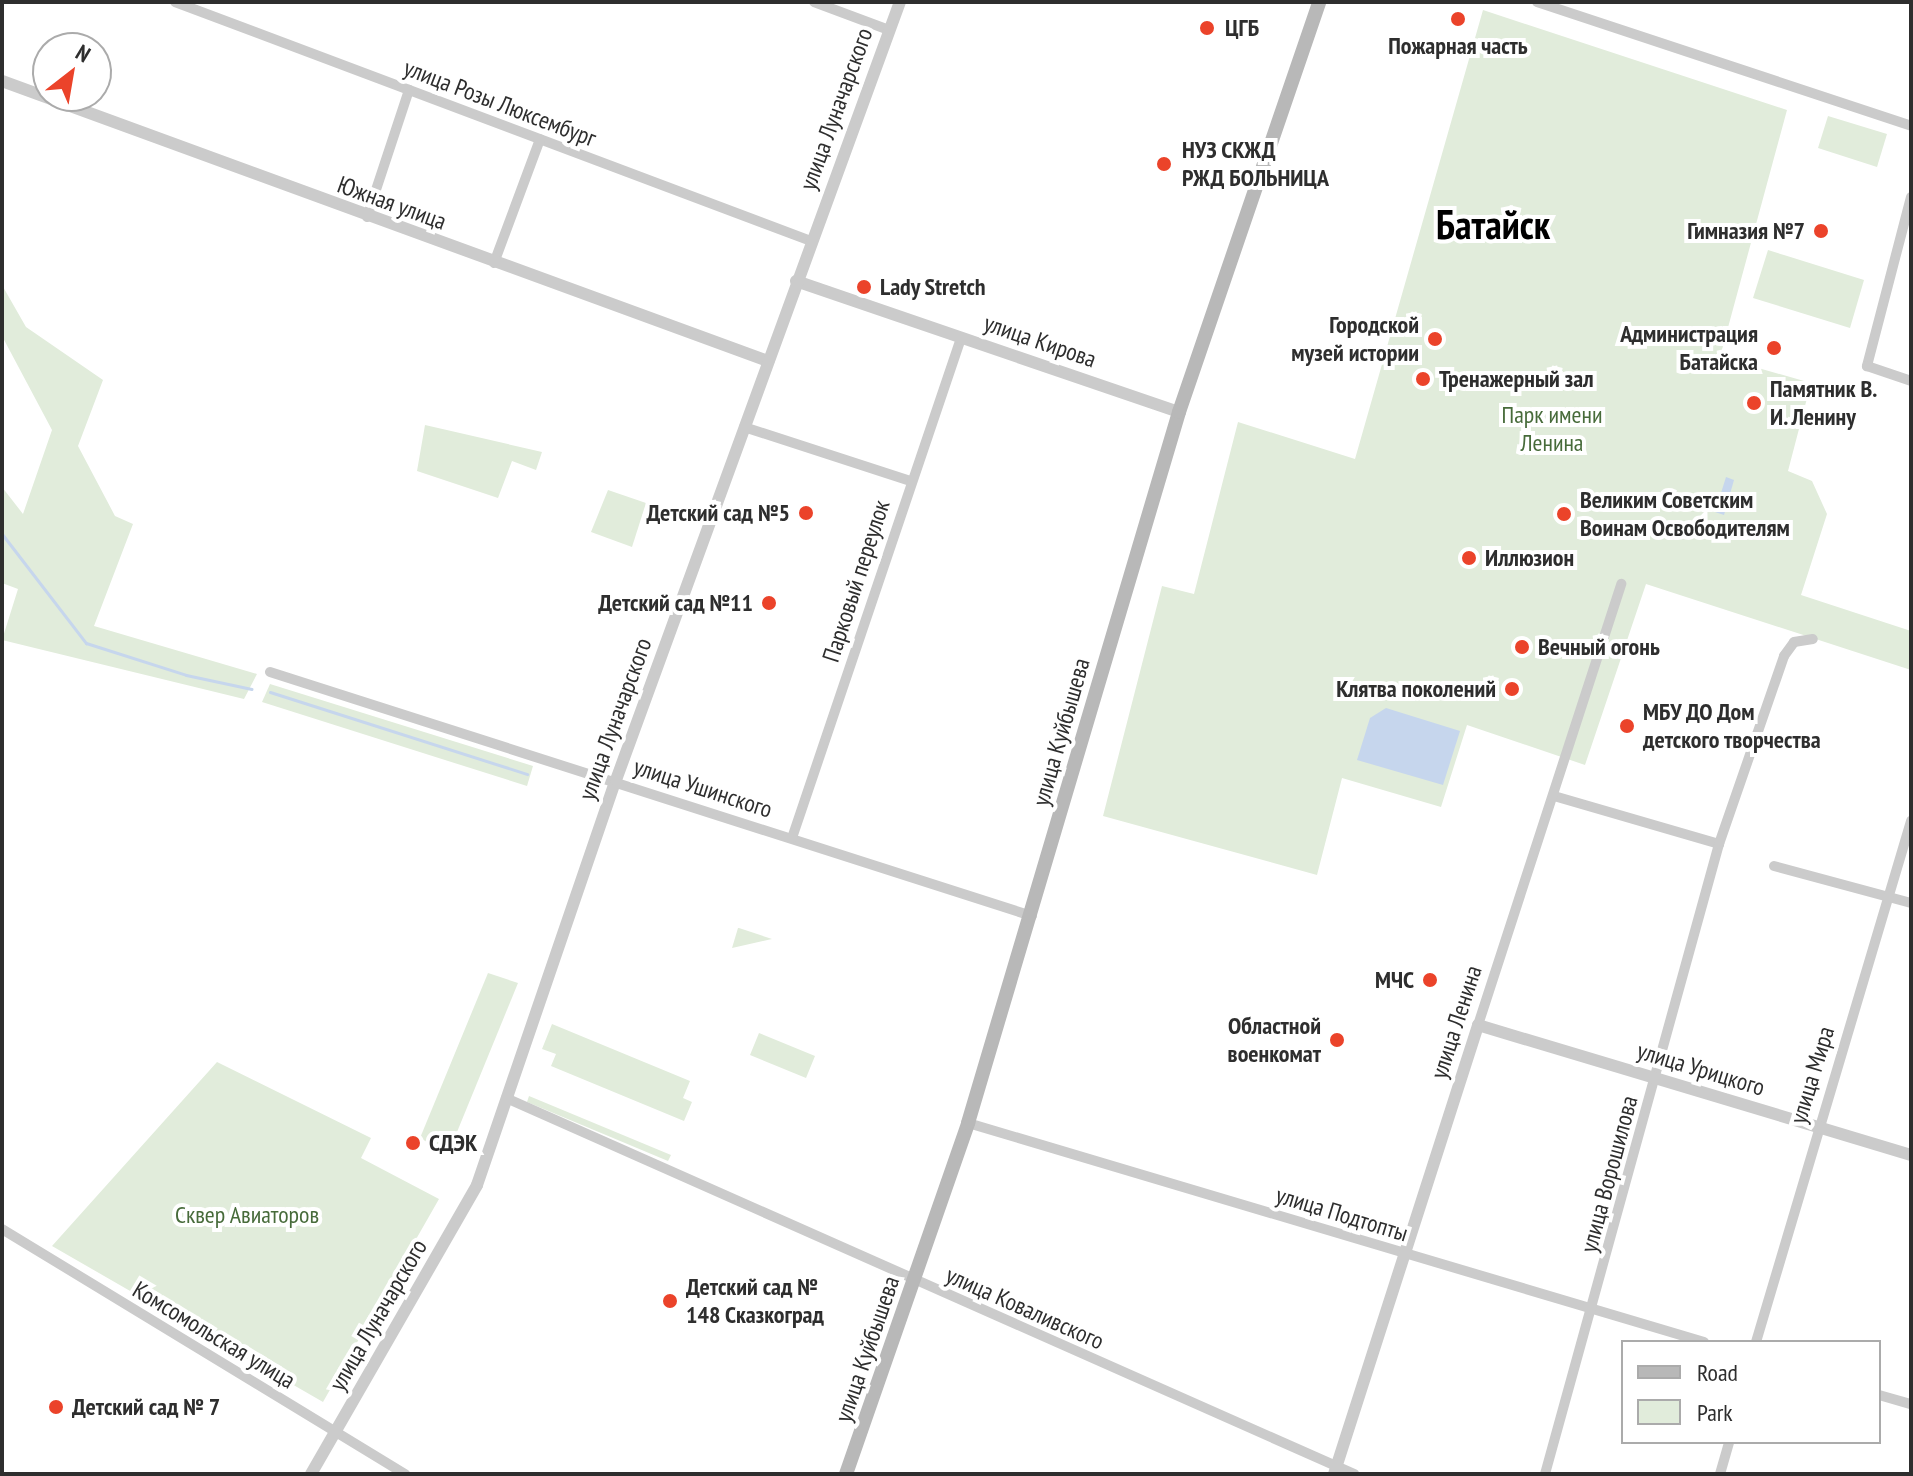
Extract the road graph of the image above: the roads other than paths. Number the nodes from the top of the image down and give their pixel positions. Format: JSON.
{"nodes":[{"id":1,"x":175,"y":2,"type":"edge"},
{"id":2,"x":814,"y":2,"type":"edge"},
{"id":3,"x":900,"y":2,"type":"edge"},
{"id":4,"x":1319,"y":2,"type":"edge"},
{"id":5,"x":1537,"y":2,"type":"edge"},
{"id":6,"x":889,"y":30,"type":"junction"},
{"id":7,"x":2,"y":81,"type":"edge"},
{"id":8,"x":409,"y":90,"type":"junction"},
{"id":9,"x":1911,"y":126,"type":"edge"},
{"id":10,"x":540,"y":139,"type":"junction"},
{"id":11,"x":1911,"y":197,"type":"edge"},
{"id":12,"x":367,"y":217,"type":"junction"},
{"id":13,"x":811,"y":241,"type":"junction"},
{"id":14,"x":494,"y":263,"type":"junction"},
{"id":15,"x":796,"y":281,"type":"junction"},
{"id":16,"x":961,"y":338,"type":"junction"},
{"id":17,"x":768,"y":361,"type":"junction"},
{"id":18,"x":1911,"y":381,"type":"edge"},
{"id":19,"x":1179,"y":412,"type":"junction"},
{"id":20,"x":744,"y":427,"type":"junction"},
{"id":21,"x":910,"y":481,"type":"junction"},
{"id":22,"x":1621,"y":584,"type":"dead end"},
{"id":23,"x":1813,"y":639,"type":"dead end"},
{"id":24,"x":270,"y":672,"type":"dead end"},
{"id":25,"x":616,"y":780,"type":"junction"},
{"id":26,"x":1554,"y":796,"type":"junction"},
{"id":27,"x":1911,"y":821,"type":"edge"},
{"id":28,"x":792,"y":838,"type":"junction"},
{"id":29,"x":1719,"y":844,"type":"junction"},
{"id":30,"x":1774,"y":866,"type":"dead end"},
{"id":31,"x":1886,"y":899,"type":"junction"},
{"id":32,"x":1911,"y":903,"type":"edge"},
{"id":33,"x":1032,"y":916,"type":"junction"},
{"id":34,"x":1478,"y":1025,"type":"junction"},
{"id":35,"x":1656,"y":1078,"type":"junction"},
{"id":36,"x":506,"y":1098,"type":"junction"},
{"id":37,"x":968,"y":1123,"type":"junction"},
{"id":38,"x":1817,"y":1127,"type":"junction"},
{"id":39,"x":1911,"y":1155,"type":"edge"},
{"id":40,"x":2,"y":1229,"type":"edge"},
{"id":41,"x":1405,"y":1254,"type":"junction"},
{"id":42,"x":914,"y":1280,"type":"junction"},
{"id":43,"x":1592,"y":1310,"type":"junction"},
{"id":44,"x":1697,"y":1340,"type":"edge"},
{"id":45,"x":1757,"y":1340,"type":"edge"},
{"id":46,"x":1881,"y":1396,"type":"edge"},
{"id":47,"x":1911,"y":1404,"type":"edge"},
{"id":48,"x":335,"y":1432,"type":"junction"},
{"id":49,"x":1728,"y":1444,"type":"edge"},
{"id":50,"x":1335,"y":1470,"type":"edge"},
{"id":51,"x":311,"y":1474,"type":"edge"},
{"id":52,"x":405,"y":1474,"type":"edge"},
{"id":53,"x":846,"y":1474,"type":"edge"},
{"id":54,"x":1354,"y":1474,"type":"edge"},
{"id":55,"x":1545,"y":1474,"type":"edge"},
{"id":56,"x":1720,"y":1474,"type":"edge"}],
"edges":[{"from":1,"to":8,"type":"street","name":"улица Розы Люксембург"},
{"from":2,"to":6,"type":"street"},
{"from":3,"to":6,"type":"street","name":"улица Луначарского"},
{"from":4,"to":19,"type":"main road","name":"улица Куйбышева"},
{"from":5,"to":9,"type":"street"},
{"from":6,"to":13,"type":"street","name":"улица Луначарского"},
{"from":7,"to":12,"type":"street","name":"Южная улица"},
{"from":8,"to":10,"type":"street","name":"улица Розы Люксембург"},
{"from":8,"to":12,"type":"street"},
{"from":10,"to":13,"type":"street","name":"улица Розы Люксембург"},
{"from":10,"to":14,"type":"street"},
{"from":11,"to":18,"type":"street"},
{"from":12,"to":14,"type":"street","name":"Южная улица"},
{"from":13,"to":15,"type":"street","name":"улица Луначарского"},
{"from":14,"to":17,"type":"street","name":"Южная улица"},
{"from":15,"to":16,"type":"street","name":"улица Кирова"},
{"from":15,"to":17,"type":"street","name":"улица Луначарского"},
{"from":16,"to":19,"type":"street","name":"улица Кирова"},
{"from":16,"to":21,"type":"street","name":"Парковый переулок"},
{"from":17,"to":20,"type":"street","name":"улица Луначарского"},
{"from":19,"to":33,"type":"main road","name":"улица Куйбышева"},
{"from":20,"to":21,"type":"street"},
{"from":20,"to":25,"type":"street","name":"улица Луначарского"},
{"from":21,"to":28,"type":"street","name":"Парковый переулок"},
{"from":22,"to":26,"type":"street","name":"улица Ленина"},
{"from":23,"to":29,"type":"street","name":"улица Ворошилова"},
{"from":24,"to":25,"type":"street","name":"улица Ушинского"},
{"from":25,"to":28,"type":"street","name":"улица Ушинского"},
{"from":25,"to":36,"type":"street","name":"улица Луначарского"},
{"from":26,"to":29,"type":"street"},
{"from":26,"to":34,"type":"street","name":"улица Ленина"},
{"from":27,"to":31,"type":"street","name":"улица Мира"},
{"from":28,"to":33,"type":"street","name":"улица Ушинского"},
{"from":29,"to":35,"type":"street","name":"улица Ворошилова"},
{"from":30,"to":31,"type":"street"},
{"from":31,"to":32,"type":"street"},
{"from":31,"to":38,"type":"street","name":"улица Мира"},
{"from":33,"to":37,"type":"main road","name":"улица Куйбышева"},
{"from":34,"to":35,"type":"street","name":"улица Урицкого"},
{"from":34,"to":41,"type":"street","name":"улица Ленина"},
{"from":35,"to":38,"type":"street","name":"улица Урицкого"},
{"from":35,"to":43,"type":"street","name":"улица Ворошилова"},
{"from":36,"to":42,"type":"street","name":"улица Коваливского"},
{"from":36,"to":48,"type":"street","name":"улица Луначарского"},
{"from":37,"to":41,"type":"street","name":"улица Подтопты"},
{"from":37,"to":42,"type":"main road","name":"улица Куйбышева"},
{"from":38,"to":39,"type":"street","name":"улица Урицкого"},
{"from":38,"to":45,"type":"street","name":"улица Мира"},
{"from":40,"to":48,"type":"street","name":"Комсомольская улица"},
{"from":41,"to":43,"type":"street","name":"улица Подтопты"},
{"from":41,"to":50,"type":"street","name":"улица Ленина"},
{"from":42,"to":50,"type":"street","name":"улица Коваливского"},
{"from":42,"to":53,"type":"main road","name":"улица Куйбышева"},
{"from":43,"to":44,"type":"street","name":"улица Подтопты"},
{"from":43,"to":55,"type":"street","name":"улица Ворошилова"},
{"from":46,"to":47,"type":"street"},
{"from":48,"to":51,"type":"street","name":"улица Луначарского"},
{"from":48,"to":52,"type":"street","name":"Комсомольская улица"},
{"from":49,"to":56,"type":"street"},
{"from":50,"to":54,"type":"street","name":"улица Коваливского"}]}
